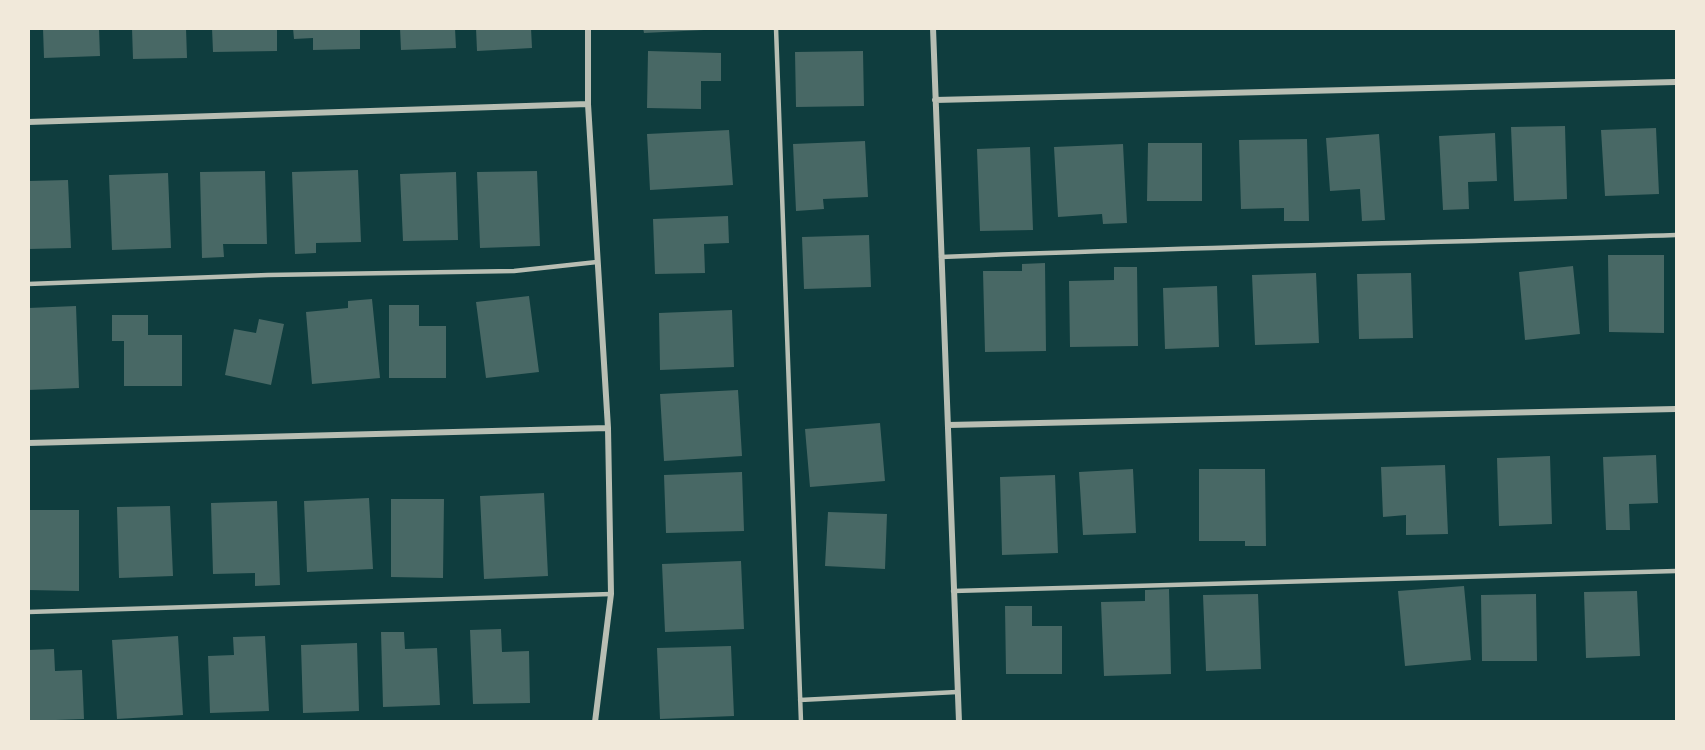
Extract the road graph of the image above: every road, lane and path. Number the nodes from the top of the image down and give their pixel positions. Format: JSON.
{"nodes":[{"id":1,"x":588,"y":28,"type":"edge"},
{"id":2,"x":776,"y":28,"type":"edge"},
{"id":3,"x":933,"y":28,"type":"edge"},
{"id":4,"x":1677,"y":82,"type":"edge"},
{"id":5,"x":936,"y":100,"type":"junction"},
{"id":6,"x":588,"y":104,"type":"junction"},
{"id":7,"x":28,"y":122,"type":"edge"},
{"id":8,"x":1677,"y":235,"type":"edge"},
{"id":9,"x":941,"y":257,"type":"junction"},
{"id":10,"x":597,"y":262,"type":"junction"},
{"id":11,"x":28,"y":284,"type":"edge"},
{"id":12,"x":1677,"y":409,"type":"edge"},
{"id":13,"x":948,"y":425,"type":"junction"},
{"id":14,"x":608,"y":428,"type":"junction"},
{"id":15,"x":28,"y":443,"type":"edge"},
{"id":16,"x":1677,"y":571,"type":"edge"},
{"id":17,"x":953,"y":591,"type":"junction"},
{"id":18,"x":611,"y":594,"type":"junction"},
{"id":19,"x":28,"y":612,"type":"edge"},
{"id":20,"x":957,"y":692,"type":"junction"},
{"id":21,"x":800,"y":700,"type":"junction"},
{"id":22,"x":595,"y":722,"type":"edge"},
{"id":23,"x":801,"y":722,"type":"edge"},
{"id":24,"x":959,"y":722,"type":"edge"}],
"edges":[{"from":1,"to":6,"type":"street"},
{"from":2,"to":21,"type":"lane"},
{"from":3,"to":5,"type":"street"},
{"from":4,"to":5,"type":"street"},
{"from":5,"to":9,"type":"street"},
{"from":6,"to":7,"type":"street"},
{"from":6,"to":10,"type":"street"},
{"from":8,"to":9,"type":"lane"},
{"from":9,"to":13,"type":"street"},
{"from":10,"to":11,"type":"lane"},
{"from":10,"to":14,"type":"street"},
{"from":12,"to":13,"type":"street"},
{"from":13,"to":17,"type":"street"},
{"from":14,"to":15,"type":"street"},
{"from":14,"to":18,"type":"street"},
{"from":16,"to":17,"type":"lane"},
{"from":17,"to":20,"type":"street"},
{"from":18,"to":19,"type":"lane"},
{"from":18,"to":22,"type":"street"},
{"from":20,"to":21,"type":"lane"},
{"from":20,"to":24,"type":"street"},
{"from":21,"to":23,"type":"lane"}]}
